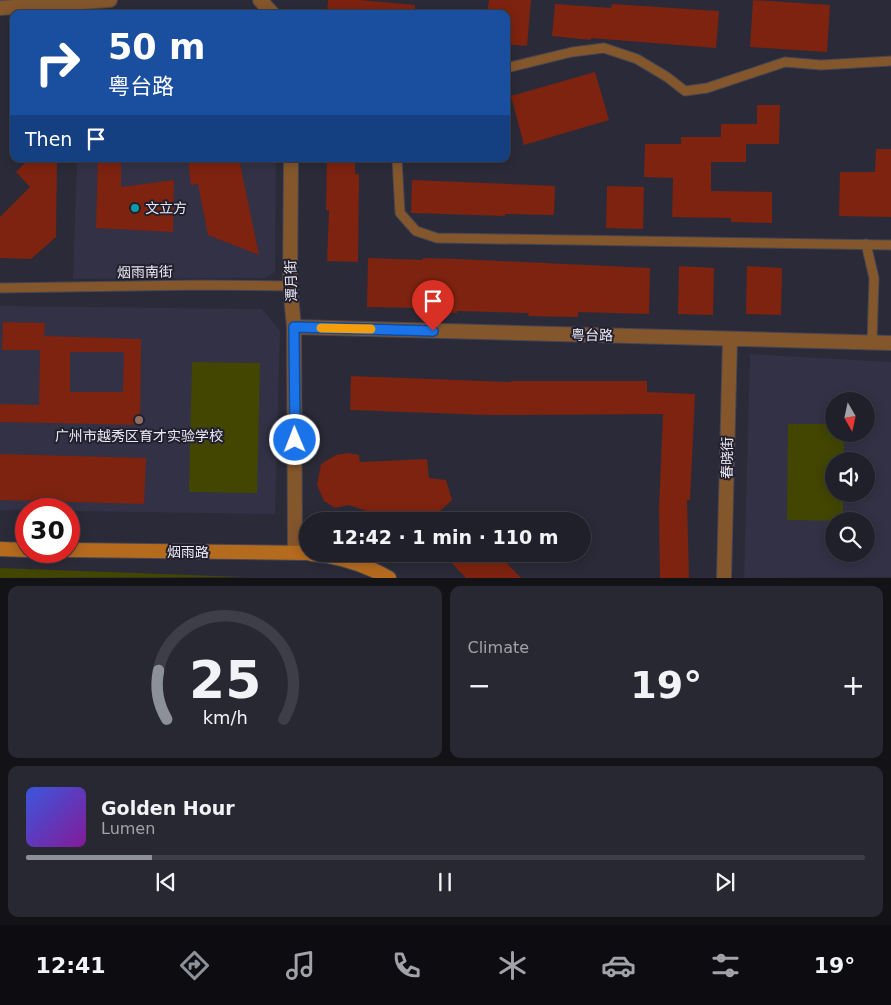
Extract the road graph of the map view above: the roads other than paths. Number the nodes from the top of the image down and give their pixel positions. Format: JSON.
{"nodes":[{"id":1,"x":110,"y":0,"type":"edge"},
{"id":2,"x":260,"y":0,"type":"edge"},
{"id":3,"x":0,"y":8,"type":"edge"},
{"id":4,"x":269,"y":10,"type":"edge"},
{"id":5,"x":891,"y":61,"type":"edge"},
{"id":6,"x":510,"y":67,"type":"edge"},
{"id":7,"x":291,"y":162,"type":"edge"},
{"id":8,"x":396,"y":162,"type":"edge"},
{"id":9,"x":866,"y":244,"type":"junction"},
{"id":10,"x":891,"y":245,"type":"edge"},
{"id":11,"x":290,"y":286,"type":"junction"},
{"id":12,"x":0,"y":288,"type":"edge"},
{"id":13,"x":294,"y":327,"type":"junction"},
{"id":14,"x":730,"y":339,"type":"junction"},
{"id":15,"x":872,"y":342,"type":"junction"},
{"id":16,"x":891,"y":343,"type":"edge"},
{"id":17,"x":302,"y":512,"type":"edge"},
{"id":18,"x":0,"y":549,"type":"edge"},
{"id":19,"x":15,"y":550,"type":"edge"},
{"id":20,"x":80,"y":550,"type":"edge"},
{"id":21,"x":299,"y":553,"type":"edge"},
{"id":22,"x":354,"y":562,"type":"edge"},
{"id":23,"x":389,"y":578,"type":"edge"},
{"id":24,"x":724,"y":578,"type":"edge"}],
"edges":[{"from":1,"to":3,"type":"street"},
{"from":2,"to":4,"type":"street"},
{"from":5,"to":6,"type":"lane"},
{"from":7,"to":11,"type":"street","name":"潭月街"},
{"from":8,"to":9,"type":"lane"},
{"from":9,"to":10,"type":"lane"},
{"from":9,"to":15,"type":"lane"},
{"from":11,"to":12,"type":"lane","name":"烟雨南街"},
{"from":11,"to":13,"type":"street","name":"潭月街"},
{"from":13,"to":14,"type":"street","name":"粤台路"},
{"from":13,"to":17,"type":"street","name":"潭月街"},
{"from":14,"to":15,"type":"street","name":"粤台路"},
{"from":14,"to":24,"type":"street","name":"春晓街"},
{"from":15,"to":16,"type":"street","name":"粤台路"},
{"from":18,"to":19,"type":"main road"},
{"from":20,"to":21,"type":"main road","name":"烟雨路"},
{"from":22,"to":23,"type":"main road","name":"烟雨路"}]}
